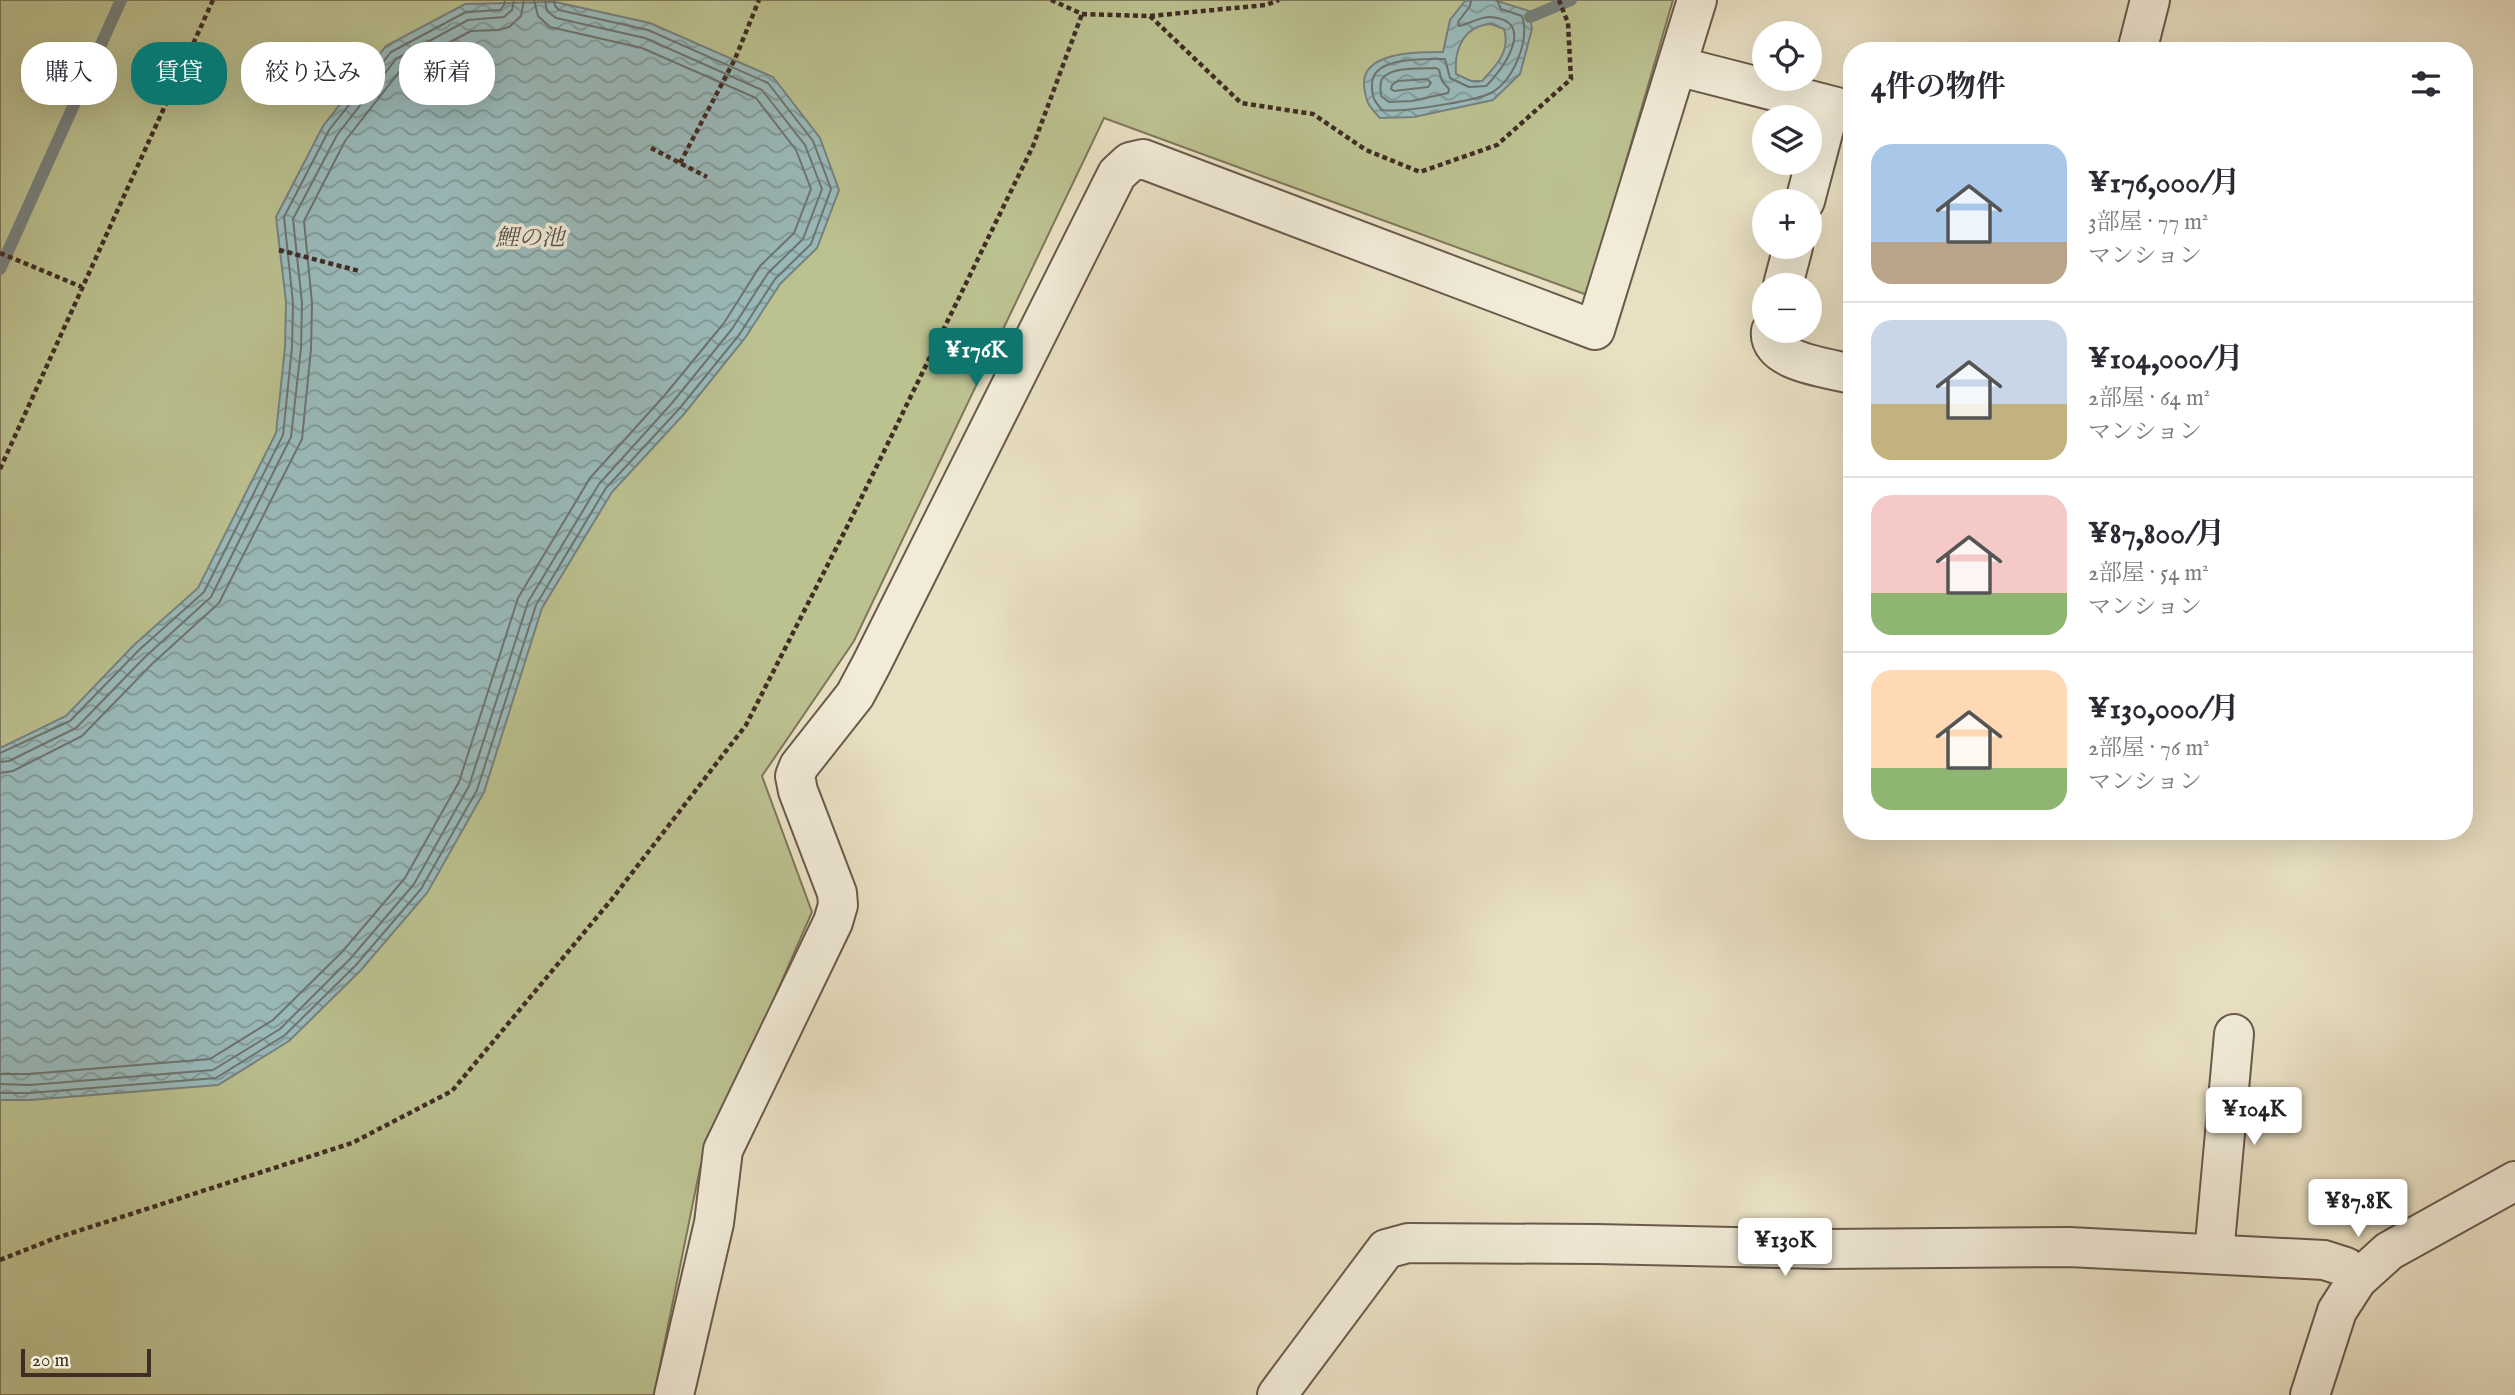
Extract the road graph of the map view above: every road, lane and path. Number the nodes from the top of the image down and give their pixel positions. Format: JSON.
{"nodes":[{"id":1,"x":213,"y":0,"type":"edge"},
{"id":2,"x":758,"y":0,"type":"edge"},
{"id":3,"x":1051,"y":0,"type":"edge"},
{"id":4,"x":1279,"y":0,"type":"edge"},
{"id":5,"x":1559,"y":0,"type":"edge"},
{"id":6,"x":1697,"y":0,"type":"edge"},
{"id":7,"x":2150,"y":0,"type":"edge"},
{"id":8,"x":1082,"y":14,"type":"junction"},
{"id":9,"x":1150,"y":16,"type":"junction"},
{"id":10,"x":2139,"y":42,"type":"edge"},
{"id":11,"x":1677,"y":66,"type":"junction"},
{"id":12,"x":1841,"y":108,"type":"edge"},
{"id":13,"x":651,"y":148,"type":"dead end"},
{"id":14,"x":680,"y":163,"type":"junction"},
{"id":15,"x":707,"y":177,"type":"dead end"},
{"id":16,"x":1810,"y":189,"type":"edge"},
{"id":17,"x":279,"y":250,"type":"dead end"},
{"id":18,"x":0,"y":253,"type":"edge"},
{"id":19,"x":359,"y":271,"type":"dead end"},
{"id":20,"x":82,"y":287,"type":"junction"},
{"id":21,"x":1774,"y":343,"type":"edge"},
{"id":22,"x":1843,"y":372,"type":"edge"},
{"id":23,"x":0,"y":470,"type":"edge"},
{"id":24,"x":2234,"y":1034,"type":"dead end"},
{"id":25,"x":2515,"y":1181,"type":"edge"},
{"id":26,"x":2214,"y":1254,"type":"junction"},
{"id":27,"x":0,"y":1260,"type":"edge"},
{"id":28,"x":2357,"y":1280,"type":"junction"},
{"id":29,"x":674,"y":1395,"type":"edge"},
{"id":30,"x":1277,"y":1395,"type":"edge"},
{"id":31,"x":2310,"y":1395,"type":"edge"}],
"edges":[{"from":1,"to":20,"type":"path"},
{"from":2,"to":14,"type":"path"},
{"from":3,"to":8,"type":"path"},
{"from":4,"to":9,"type":"path"},
{"from":5,"to":9,"type":"path"},
{"from":6,"to":11,"type":"street"},
{"from":7,"to":10,"type":"street"},
{"from":8,"to":9,"type":"path"},
{"from":8,"to":27,"type":"path"},
{"from":11,"to":12,"type":"street"},
{"from":11,"to":29,"type":"street"},
{"from":12,"to":16,"type":"street"},
{"from":13,"to":14,"type":"path"},
{"from":14,"to":15,"type":"path"},
{"from":17,"to":19,"type":"path"},
{"from":18,"to":20,"type":"path"},
{"from":20,"to":23,"type":"path"},
{"from":21,"to":22,"type":"street"},
{"from":24,"to":26,"type":"street"},
{"from":25,"to":28,"type":"street"},
{"from":26,"to":28,"type":"street"},
{"from":26,"to":30,"type":"street"},
{"from":28,"to":31,"type":"street"}]}
